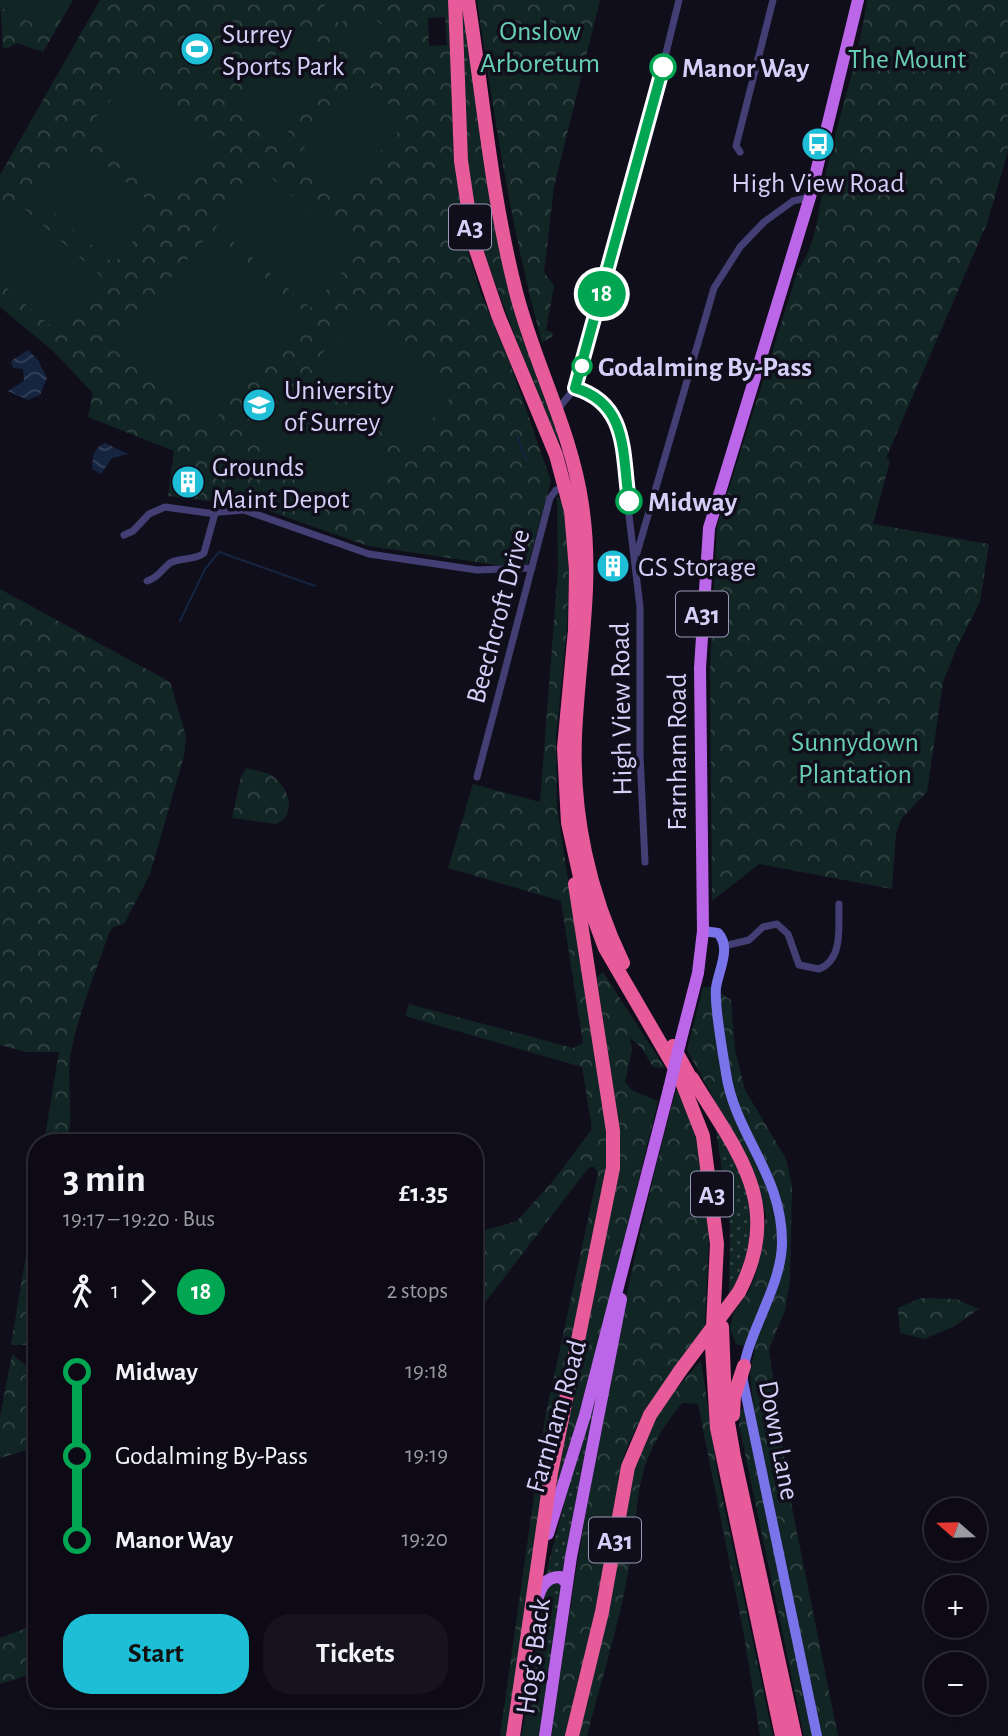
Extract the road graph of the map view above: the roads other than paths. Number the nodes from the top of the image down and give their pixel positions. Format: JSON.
{"nodes":[{"id":1,"x":455,"y":0,"type":"edge"},
{"id":2,"x":468,"y":0,"type":"edge"},
{"id":3,"x":679,"y":0,"type":"edge"},
{"id":4,"x":773,"y":0,"type":"edge"},
{"id":5,"x":859,"y":0,"type":"edge"},
{"id":6,"x":740,"y":152,"type":"dead end"},
{"id":7,"x":810,"y":197,"type":"junction"},
{"id":8,"x":575,"y":388,"type":"junction"},
{"id":9,"x":558,"y":409,"type":"junction"},
{"id":10,"x":572,"y":484,"type":"junction"},
{"id":11,"x":215,"y":513,"type":"junction"},
{"id":12,"x":632,"y":525,"type":"junction"},
{"id":13,"x":645,"y":527,"type":"junction"},
{"id":14,"x":124,"y":535,"type":"dead end"},
{"id":15,"x":636,"y":557,"type":"junction"},
{"id":16,"x":532,"y":568,"type":"junction"},
{"id":17,"x":147,"y":581,"type":"dead end"},
{"id":18,"x":477,"y":778,"type":"dead end"},
{"id":19,"x":571,"y":837,"type":"junction"},
{"id":20,"x":645,"y":862,"type":"dead end"},
{"id":21,"x":839,"y":904,"type":"dead end"},
{"id":22,"x":704,"y":930,"type":"junction"},
{"id":23,"x":724,"y":946,"type":"junction"},
{"id":24,"x":688,"y":1070,"type":"junction"},
{"id":25,"x":624,"y":1264,"type":"junction"},
{"id":26,"x":744,"y":1366,"type":"junction"},
{"id":27,"x":743,"y":1502,"type":"junction"},
{"id":28,"x":537,"y":1583,"type":"junction"},
{"id":29,"x":567,"y":1583,"type":"junction"},
{"id":30,"x":533,"y":1610,"type":"junction"},
{"id":31,"x":513,"y":1736,"type":"edge"},
{"id":32,"x":545,"y":1736,"type":"edge"},
{"id":33,"x":572,"y":1736,"type":"edge"},
{"id":34,"x":782,"y":1736,"type":"edge"},
{"id":35,"x":795,"y":1736,"type":"edge"},
{"id":36,"x":817,"y":1736,"type":"edge"}],
"edges":[{"from":1,"to":10,"type":"highway","number":"A3"},
{"from":2,"to":9,"type":"highway","number":"A3"},
{"from":3,"to":8,"type":"street"},
{"from":4,"to":6,"type":"street"},
{"from":5,"to":7,"type":"main road","name":"Farnham Road","number":"A31"},
{"from":7,"to":13,"type":"street","name":"High View Road"},
{"from":7,"to":22,"type":"main road","name":"Farnham Road","number":"A31"},
{"from":8,"to":9,"type":"street"},
{"from":8,"to":12,"type":"street","name":"High View Road"},
{"from":9,"to":10,"type":"highway","number":"A3"},
{"from":10,"to":16,"type":"street","name":"Beechcroft Drive"},
{"from":10,"to":19,"type":"highway","number":"A3"},
{"from":10,"to":24,"type":"highway","number":"A3"},
{"from":11,"to":14,"type":"street"},
{"from":11,"to":16,"type":"street"},
{"from":11,"to":17,"type":"street"},
{"from":12,"to":13,"type":"street"},
{"from":12,"to":15,"type":"street","name":"High View Road"},
{"from":13,"to":15,"type":"street","name":"High View Road"},
{"from":15,"to":20,"type":"street","name":"High View Road"},
{"from":16,"to":18,"type":"street","name":"Beechcroft Drive"},
{"from":19,"to":28,"type":"highway","number":"A3"},
{"from":19,"to":34,"type":"highway","number":"A3"},
{"from":21,"to":23,"type":"street"},
{"from":22,"to":23,"type":"street"},
{"from":22,"to":25,"type":"main road","name":"Farnham Road","number":"A31","bridge":true},
{"from":23,"to":26,"type":"street","name":"Down Lane"},
{"from":24,"to":27,"type":"highway","number":"A3"},
{"from":24,"to":33,"type":"highway","number":"A31","bridge":true},
{"from":25,"to":28,"type":"main road","name":"Farnham Road","number":"A31"},
{"from":25,"to":29,"type":"main road","name":"Farnham Road","number":"A31"},
{"from":26,"to":27,"type":"highway"},
{"from":26,"to":36,"type":"street","name":"Down Lane"},
{"from":27,"to":35,"type":"highway","number":"A3"},
{"from":28,"to":30,"type":"highway","name":"Hog's Back","number":"A31"},
{"from":29,"to":30,"type":"main road","number":"A31"},
{"from":29,"to":32,"type":"main road","name":"Hog's Back","number":"A31"},
{"from":30,"to":31,"type":"highway","name":"Hog's Back","number":"A31"}]}
